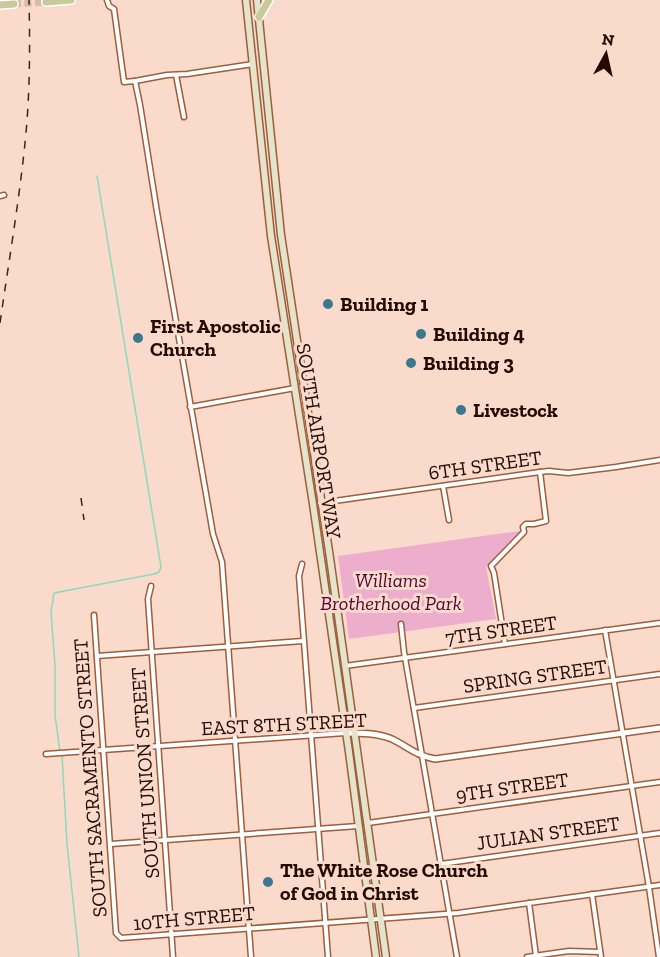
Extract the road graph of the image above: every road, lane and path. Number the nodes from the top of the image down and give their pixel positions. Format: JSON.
{"nodes":[{"id":1,"x":72,"y":0,"type":"edge"},
{"id":2,"x":107,"y":0,"type":"edge"},
{"id":3,"x":246,"y":0,"type":"edge"},
{"id":4,"x":257,"y":0,"type":"edge"},
{"id":5,"x":269,"y":0,"type":"edge"},
{"id":6,"x":46,"y":2,"type":"dead end"},
{"id":7,"x":0,"y":3,"type":"edge"},
{"id":8,"x":13,"y":3,"type":"edge"},
{"id":9,"x":259,"y":17,"type":"junction"},
{"id":10,"x":262,"y":54,"type":"junction"},
{"id":11,"x":253,"y":64,"type":"junction"},
{"id":12,"x":176,"y":75,"type":"junction"},
{"id":13,"x":135,"y":81,"type":"junction"},
{"id":14,"x":184,"y":117,"type":"dead end"},
{"id":15,"x":295,"y":388,"type":"junction"},
{"id":16,"x":190,"y":407,"type":"junction"},
{"id":17,"x":660,"y":460,"type":"edge"},
{"id":18,"x":540,"y":472,"type":"junction"},
{"id":19,"x":442,"y":486,"type":"junction"},
{"id":20,"x":322,"y":503,"type":"junction"},
{"id":21,"x":313,"y":504,"type":"junction"},
{"id":22,"x":448,"y":520,"type":"dead end"},
{"id":23,"x":302,"y":564,"type":"dead end"},
{"id":24,"x":151,"y":586,"type":"dead end"},
{"id":25,"x":94,"y":615,"type":"dead end"},
{"id":26,"x":660,"y":623,"type":"edge"},
{"id":27,"x":401,"y":624,"type":"dead end"},
{"id":28,"x":605,"y":630,"type":"junction"},
{"id":29,"x":303,"y":641,"type":"junction"},
{"id":30,"x":505,"y":644,"type":"junction"},
{"id":31,"x":228,"y":646,"type":"junction"},
{"id":32,"x":152,"y":652,"type":"junction"},
{"id":33,"x":97,"y":656,"type":"junction"},
{"id":34,"x":406,"y":658,"type":"junction"},
{"id":35,"x":345,"y":666,"type":"junction"},
{"id":36,"x":660,"y":674,"type":"edge"},
{"id":37,"x":613,"y":681,"type":"junction"},
{"id":38,"x":414,"y":708,"type":"junction"},
{"id":39,"x":660,"y":728,"type":"edge"},
{"id":40,"x":345,"y":733,"type":"junction"},
{"id":41,"x":354,"y":733,"type":"junction"},
{"id":42,"x":622,"y":734,"type":"junction"},
{"id":43,"x":311,"y":735,"type":"junction"},
{"id":44,"x":235,"y":740,"type":"junction"},
{"id":45,"x":159,"y":746,"type":"junction"},
{"id":46,"x":104,"y":750,"type":"junction"},
{"id":47,"x":46,"y":754,"type":"dead end"},
{"id":48,"x":422,"y":757,"type":"junction"},
{"id":49,"x":660,"y":782,"type":"edge"},
{"id":50,"x":632,"y":786,"type":"junction"},
{"id":51,"x":432,"y":814,"type":"junction"},
{"id":52,"x":368,"y":822,"type":"junction"},
{"id":53,"x":358,"y":826,"type":"junction"},
{"id":54,"x":319,"y":829,"type":"junction"},
{"id":55,"x":660,"y":833,"type":"edge"},
{"id":56,"x":242,"y":834,"type":"junction"},
{"id":57,"x":640,"y":836,"type":"junction"},
{"id":58,"x":165,"y":840,"type":"junction"},
{"id":59,"x":111,"y":844,"type":"junction"},
{"id":60,"x":441,"y":864,"type":"junction"},
{"id":61,"x":660,"y":885,"type":"edge"},
{"id":62,"x":649,"y":886,"type":"junction"},
{"id":63,"x":592,"y":894,"type":"junction"},
{"id":64,"x":529,"y":903,"type":"junction"},
{"id":65,"x":449,"y":914,"type":"junction"},
{"id":66,"x":381,"y":918,"type":"junction"},
{"id":67,"x":371,"y":919,"type":"junction"},
{"id":68,"x":326,"y":923,"type":"junction"},
{"id":69,"x":249,"y":928,"type":"junction"},
{"id":70,"x":172,"y":934,"type":"junction"},
{"id":71,"x":118,"y":937,"type":"joint"},
{"id":72,"x":658,"y":940,"type":"edge"},
{"id":73,"x":600,"y":954,"type":"edge"},
{"id":74,"x":536,"y":956,"type":"edge"},
{"id":75,"x":173,"y":957,"type":"edge"},
{"id":76,"x":251,"y":957,"type":"edge"},
{"id":77,"x":328,"y":957,"type":"edge"},
{"id":78,"x":376,"y":957,"type":"edge"},
{"id":79,"x":386,"y":957,"type":"edge"},
{"id":80,"x":457,"y":957,"type":"edge"},
{"id":81,"x":528,"y":957,"type":"edge"},
{"id":82,"x":659,"y":957,"type":"edge"}],
"edges":[{"from":1,"to":6,"type":"main road"},
{"from":2,"to":13,"type":"street"},
{"from":3,"to":11,"type":"main road","name":"SOUTH AIRPORT WAY"},
{"from":4,"to":9,"type":"main road","name":"SOUTH AIRPORT WAY"},
{"from":5,"to":9,"type":"main road"},
{"from":7,"to":8,"type":"main road"},
{"from":9,"to":10,"type":"main road","name":"SOUTH AIRPORT WAY"},
{"from":10,"to":11,"type":"main road"},
{"from":10,"to":20,"type":"main road","name":"SOUTH AIRPORT WAY"},
{"from":11,"to":12,"type":"street"},
{"from":11,"to":15,"type":"main road","name":"SOUTH AIRPORT WAY"},
{"from":12,"to":13,"type":"street"},
{"from":12,"to":14,"type":"street"},
{"from":13,"to":16,"type":"street"},
{"from":15,"to":16,"type":"street"},
{"from":15,"to":21,"type":"main road","name":"SOUTH AIRPORT WAY"},
{"from":16,"to":31,"type":"street"},
{"from":17,"to":18,"type":"street","name":"6TH STREET"},
{"from":18,"to":19,"type":"street","name":"6TH STREET"},
{"from":18,"to":30,"type":"street"},
{"from":19,"to":20,"type":"street","name":"6TH STREET"},
{"from":19,"to":22,"type":"street"},
{"from":20,"to":21,"type":"street","name":"6TH STREET"},
{"from":20,"to":35,"type":"main road","name":"SOUTH AIRPORT WAY"},
{"from":21,"to":40,"type":"main road","name":"SOUTH AIRPORT WAY"},
{"from":23,"to":29,"type":"street"},
{"from":24,"to":32,"type":"street","name":"SOUTH UNION STREET"},
{"from":25,"to":33,"type":"street","name":"SOUTH SACRAMENTO STREET"},
{"from":26,"to":28,"type":"street","name":"7TH STREET"},
{"from":27,"to":34,"type":"street"},
{"from":28,"to":30,"type":"street","name":"7TH STREET"},
{"from":28,"to":37,"type":"street"},
{"from":29,"to":31,"type":"street"},
{"from":29,"to":43,"type":"street"},
{"from":30,"to":34,"type":"street","name":"7TH STREET"},
{"from":31,"to":32,"type":"street"},
{"from":31,"to":44,"type":"street"},
{"from":32,"to":33,"type":"street"},
{"from":32,"to":45,"type":"street","name":"SOUTH UNION STREET"},
{"from":33,"to":46,"type":"street","name":"SOUTH SACRAMENTO STREET"},
{"from":34,"to":35,"type":"street","name":"7TH STREET"},
{"from":34,"to":38,"type":"street"},
{"from":35,"to":41,"type":"main road","name":"SOUTH AIRPORT WAY"},
{"from":36,"to":37,"type":"street","name":"SPRING STREET"},
{"from":37,"to":38,"type":"street","name":"SPRING STREET"},
{"from":37,"to":42,"type":"street"},
{"from":38,"to":48,"type":"street"},
{"from":39,"to":42,"type":"street","name":"EAST 8TH STREET"},
{"from":40,"to":41,"type":"street","name":"EAST 8TH STREET"},
{"from":40,"to":43,"type":"street","name":"EAST 8TH STREET"},
{"from":40,"to":53,"type":"main road","name":"SOUTH AIRPORT WAY"},
{"from":41,"to":48,"type":"street","name":"EAST 8TH STREET"},
{"from":41,"to":52,"type":"main road","name":"SOUTH AIRPORT WAY"},
{"from":42,"to":48,"type":"street","name":"EAST 8TH STREET"},
{"from":42,"to":50,"type":"street"},
{"from":43,"to":44,"type":"street","name":"EAST 8TH STREET"},
{"from":43,"to":54,"type":"street"},
{"from":44,"to":45,"type":"street","name":"EAST 8TH STREET"},
{"from":44,"to":56,"type":"street"},
{"from":45,"to":46,"type":"street","name":"EAST 8TH STREET"},
{"from":45,"to":58,"type":"street","name":"SOUTH UNION STREET"},
{"from":46,"to":47,"type":"street","name":"EAST 8TH STREET"},
{"from":46,"to":59,"type":"street","name":"SOUTH SACRAMENTO STREET"},
{"from":48,"to":51,"type":"street"},
{"from":49,"to":50,"type":"street","name":"9TH STREET"},
{"from":50,"to":51,"type":"street","name":"9TH STREET"},
{"from":50,"to":57,"type":"street"},
{"from":51,"to":52,"type":"street","name":"9TH STREET"},
{"from":51,"to":60,"type":"street"},
{"from":52,"to":66,"type":"main road","name":"SOUTH AIRPORT WAY"},
{"from":53,"to":54,"type":"street"},
{"from":53,"to":67,"type":"main road","name":"SOUTH AIRPORT WAY"},
{"from":54,"to":56,"type":"street"},
{"from":54,"to":68,"type":"street"},
{"from":55,"to":57,"type":"street","name":"JULIAN STREET"},
{"from":56,"to":58,"type":"street"},
{"from":56,"to":69,"type":"street"},
{"from":57,"to":60,"type":"street","name":"JULIAN STREET"},
{"from":57,"to":62,"type":"street"},
{"from":58,"to":59,"type":"street"},
{"from":58,"to":70,"type":"street","name":"SOUTH UNION STREET"},
{"from":59,"to":71,"type":"street","name":"SOUTH SACRAMENTO STREET"},
{"from":60,"to":65,"type":"street"},
{"from":61,"to":62,"type":"street","name":"10TH STREET"},
{"from":62,"to":63,"type":"street","name":"10TH STREET"},
{"from":62,"to":72,"type":"street"},
{"from":63,"to":64,"type":"street","name":"10TH STREET"},
{"from":63,"to":73,"type":"street"},
{"from":64,"to":65,"type":"street","name":"10TH STREET"},
{"from":64,"to":74,"type":"street"},
{"from":65,"to":66,"type":"street","name":"10TH STREET"},
{"from":65,"to":80,"type":"street"},
{"from":66,"to":67,"type":"street","name":"10TH STREET"},
{"from":66,"to":79,"type":"main road","name":"SOUTH AIRPORT WAY"},
{"from":67,"to":68,"type":"street","name":"10TH STREET"},
{"from":67,"to":78,"type":"main road","name":"SOUTH AIRPORT WAY"},
{"from":68,"to":69,"type":"street","name":"10TH STREET"},
{"from":68,"to":77,"type":"street"},
{"from":69,"to":70,"type":"street","name":"10TH STREET"},
{"from":69,"to":76,"type":"street"},
{"from":70,"to":71,"type":"street","name":"10TH STREET"},
{"from":70,"to":75,"type":"street","name":"SOUTH UNION STREET"},
{"from":72,"to":82,"type":"street"},
{"from":73,"to":74,"type":"street"},
{"from":74,"to":81,"type":"street"}]}
